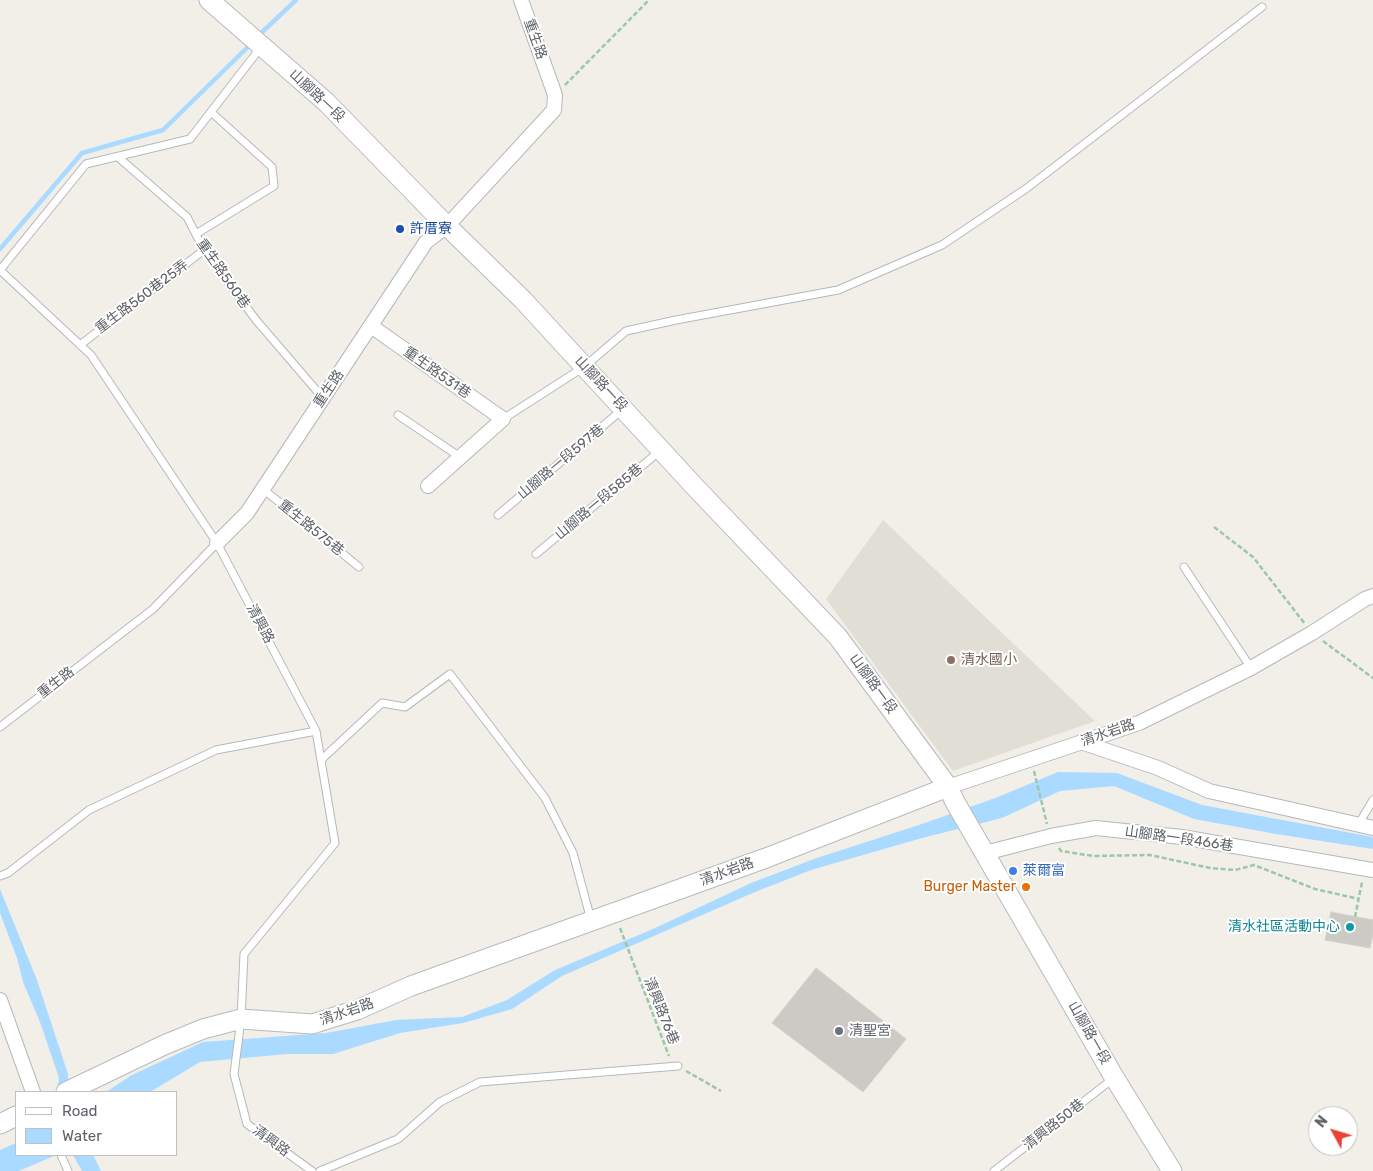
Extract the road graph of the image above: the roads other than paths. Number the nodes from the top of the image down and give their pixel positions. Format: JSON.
{"nodes":[{"id":1,"x":209,"y":0,"type":"edge"},
{"id":2,"x":521,"y":0,"type":"edge"},
{"id":3,"x":1262,"y":8,"type":"dead end"},
{"id":4,"x":262,"y":46,"type":"junction"},
{"id":5,"x":211,"y":112,"type":"junction"},
{"id":6,"x":118,"y":157,"type":"junction"},
{"id":7,"x":447,"y":226,"type":"junction"},
{"id":8,"x":196,"y":234,"type":"junction"},
{"id":9,"x":204,"y":250,"type":"junction"},
{"id":10,"x":0,"y":270,"type":"edge"},
{"id":11,"x":371,"y":326,"type":"junction"},
{"id":12,"x":80,"y":344,"type":"junction"},
{"id":13,"x":584,"y":367,"type":"junction"},
{"id":14,"x":323,"y":398,"type":"junction"},
{"id":15,"x":624,"y":409,"type":"junction"},
{"id":16,"x":398,"y":415,"type":"dead end"},
{"id":17,"x":503,"y":419,"type":"junction"},
{"id":18,"x":661,"y":450,"type":"junction"},
{"id":19,"x":460,"y":457,"type":"junction"},
{"id":20,"x":428,"y":486,"type":"dead end"},
{"id":21,"x":263,"y":489,"type":"junction"},
{"id":22,"x":498,"y":515,"type":"dead end"},
{"id":23,"x":217,"y":544,"type":"junction"},
{"id":24,"x":536,"y":554,"type":"dead end"},
{"id":25,"x":359,"y":567,"type":"dead end"},
{"id":26,"x":1184,"y":567,"type":"dead end"},
{"id":27,"x":1373,"y":596,"type":"edge"},
{"id":28,"x":1251,"y":668,"type":"junction"},
{"id":29,"x":0,"y":727,"type":"edge"},
{"id":30,"x":316,"y":731,"type":"junction"},
{"id":31,"x":1081,"y":742,"type":"junction"},
{"id":32,"x":321,"y":760,"type":"junction"},
{"id":33,"x":952,"y":795,"type":"junction"},
{"id":34,"x":1373,"y":800,"type":"edge"},
{"id":35,"x":1358,"y":825,"type":"junction"},
{"id":36,"x":1373,"y":828,"type":"edge"},
{"id":37,"x":982,"y":847,"type":"junction"},
{"id":38,"x":1369,"y":869,"type":"edge"},
{"id":39,"x":0,"y":876,"type":"edge"},
{"id":40,"x":591,"y":921,"type":"junction"},
{"id":41,"x":0,"y":1000,"type":"edge"},
{"id":42,"x":241,"y":1019,"type":"junction"},
{"id":43,"x":678,"y":1066,"type":"road end"},
{"id":44,"x":1114,"y":1077,"type":"junction"},
{"id":45,"x":70,"y":1090,"type":"edge"},
{"id":46,"x":33,"y":1091,"type":"edge"},
{"id":47,"x":15,"y":1116,"type":"edge"},
{"id":48,"x":0,"y":1124,"type":"edge"},
{"id":49,"x":61,"y":1156,"type":"edge"},
{"id":50,"x":68,"y":1171,"type":"edge"},
{"id":51,"x":312,"y":1171,"type":"edge"},
{"id":52,"x":320,"y":1171,"type":"edge"},
{"id":53,"x":994,"y":1171,"type":"edge"},
{"id":54,"x":1172,"y":1171,"type":"edge"}],
"edges":[{"from":1,"to":4,"type":"main road","name":"山腳路一段"},
{"from":2,"to":7,"type":"street","name":"重生路"},
{"from":3,"to":13,"type":"lane"},
{"from":4,"to":5,"type":"lane"},
{"from":4,"to":7,"type":"main road","name":"山腳路一段"},
{"from":5,"to":6,"type":"lane"},
{"from":5,"to":8,"type":"lane"},
{"from":6,"to":8,"type":"lane","name":"重生路560巷"},
{"from":6,"to":10,"type":"lane"},
{"from":7,"to":11,"type":"street","name":"重生路"},
{"from":7,"to":13,"type":"main road","name":"山腳路一段"},
{"from":8,"to":9,"type":"lane","name":"重生路560巷"},
{"from":9,"to":12,"type":"lane","name":"重生路560巷25弄"},
{"from":9,"to":14,"type":"lane","name":"重生路560巷"},
{"from":10,"to":12,"type":"lane","name":"清興路"},
{"from":11,"to":14,"type":"street","name":"重生路"},
{"from":11,"to":17,"type":"street","name":"重生路531巷"},
{"from":12,"to":23,"type":"lane","name":"清興路"},
{"from":13,"to":15,"type":"main road","name":"山腳路一段"},
{"from":13,"to":17,"type":"lane"},
{"from":14,"to":21,"type":"street","name":"重生路"},
{"from":15,"to":18,"type":"main road","name":"山腳路一段"},
{"from":15,"to":22,"type":"lane","name":"山腳路一段597巷"},
{"from":16,"to":19,"type":"lane"},
{"from":17,"to":19,"type":"street"},
{"from":18,"to":24,"type":"lane","name":"山腳路一段585巷"},
{"from":18,"to":33,"type":"main road","name":"山腳路一段"},
{"from":19,"to":20,"type":"street"},
{"from":21,"to":23,"type":"street","name":"重生路"},
{"from":21,"to":25,"type":"lane","name":"重生路575巷"},
{"from":23,"to":29,"type":"lane","name":"重生路"},
{"from":23,"to":30,"type":"lane","name":"清興路"},
{"from":26,"to":28,"type":"lane"},
{"from":27,"to":28,"type":"street","name":"清水岩路"},
{"from":28,"to":31,"type":"street","name":"清水岩路"},
{"from":30,"to":32,"type":"lane","name":"清興路"},
{"from":30,"to":39,"type":"lane"},
{"from":31,"to":33,"type":"street","name":"清水岩路"},
{"from":31,"to":35,"type":"street"},
{"from":32,"to":40,"type":"lane"},
{"from":32,"to":42,"type":"lane","name":"清興路"},
{"from":33,"to":37,"type":"main road","name":"山腳路一段"},
{"from":33,"to":40,"type":"main road","name":"清水岩路"},
{"from":34,"to":35,"type":"lane"},
{"from":35,"to":36,"type":"street"},
{"from":37,"to":38,"type":"street","name":"山腳路一段466巷"},
{"from":37,"to":44,"type":"main road","name":"山腳路一段"},
{"from":40,"to":42,"type":"main road","name":"清水岩路"},
{"from":41,"to":46,"type":"street"},
{"from":42,"to":45,"type":"main road","name":"清水岩路"},
{"from":42,"to":51,"type":"lane","name":"清興路"},
{"from":43,"to":52,"type":"lane"},
{"from":44,"to":53,"type":"lane","name":"清興路50巷"},
{"from":44,"to":54,"type":"main road","name":"山腳路一段"},
{"from":47,"to":48,"type":"main road"},
{"from":49,"to":50,"type":"lane"}]}
